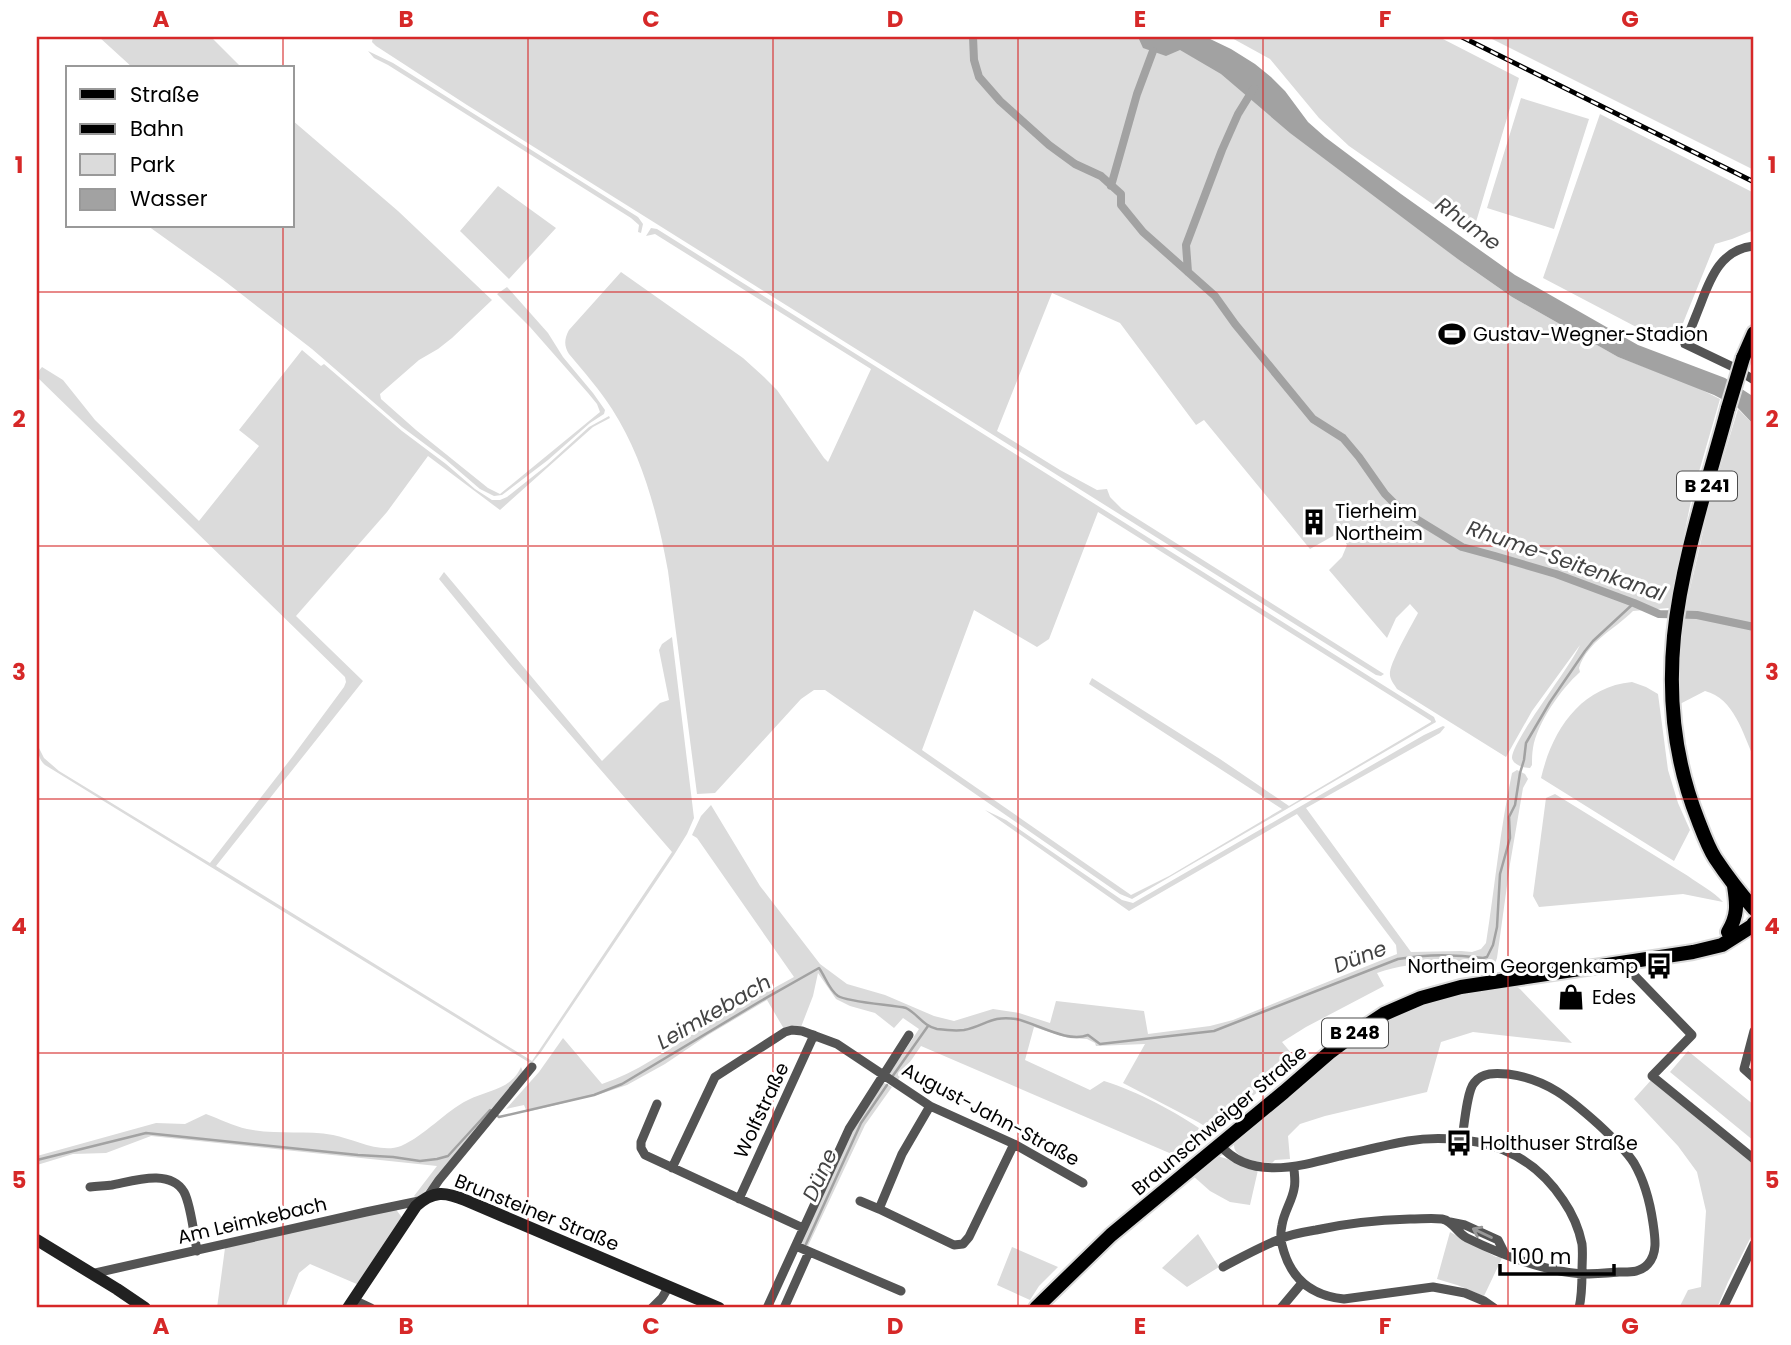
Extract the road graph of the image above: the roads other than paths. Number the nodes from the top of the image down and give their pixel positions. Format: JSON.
{"nodes":[{"id":1,"x":1754,"y":246,"type":"edge"},
{"id":2,"x":1754,"y":333,"type":"edge"},
{"id":3,"x":1754,"y":380,"type":"edge"},
{"id":4,"x":1733,"y":884,"type":"junction"},
{"id":5,"x":1754,"y":909,"type":"edge"},
{"id":6,"x":1754,"y":916,"type":"edge"},
{"id":7,"x":1754,"y":923,"type":"edge"},
{"id":8,"x":1728,"y":932,"type":"junction"},
{"id":9,"x":1709,"y":948,"type":"junction"},
{"id":10,"x":1625,"y":963,"type":"junction"},
{"id":11,"x":1754,"y":1031,"type":"edge"},
{"id":12,"x":814,"y":1035,"type":"junction"},
{"id":13,"x":909,"y":1035,"type":"dead end"},
{"id":14,"x":532,"y":1068,"type":"dead end"},
{"id":15,"x":882,"y":1076,"type":"junction"},
{"id":16,"x":1754,"y":1078,"type":"edge"},
{"id":17,"x":657,"y":1104,"type":"dead end"},
{"id":18,"x":930,"y":1106,"type":"junction"},
{"id":19,"x":1462,"y":1139,"type":"junction"},
{"id":20,"x":1014,"y":1144,"type":"junction"},
{"id":21,"x":1220,"y":1145,"type":"junction"},
{"id":22,"x":1754,"y":1159,"type":"edge"},
{"id":23,"x":1294,"y":1167,"type":"junction"},
{"id":24,"x":672,"y":1168,"type":"junction"},
{"id":25,"x":1083,"y":1183,"type":"dead end"},
{"id":26,"x":90,"y":1187,"type":"dead end"},
{"id":27,"x":425,"y":1199,"type":"junction"},
{"id":28,"x":738,"y":1199,"type":"junction"},
{"id":29,"x":860,"y":1201,"type":"dead end"},
{"id":30,"x":878,"y":1209,"type":"junction"},
{"id":31,"x":803,"y":1228,"type":"junction"},
{"id":32,"x":1281,"y":1238,"type":"junction"},
{"id":33,"x":37,"y":1240,"type":"edge"},
{"id":34,"x":1754,"y":1244,"type":"edge"},
{"id":35,"x":796,"y":1246,"type":"junction"},
{"id":36,"x":197,"y":1251,"type":"junction"},
{"id":37,"x":809,"y":1252,"type":"junction"},
{"id":38,"x":1223,"y":1267,"type":"dead end"},
{"id":39,"x":1582,"y":1273,"type":"junction"},
{"id":40,"x":91,"y":1274,"type":"junction"},
{"id":41,"x":1302,"y":1283,"type":"junction"},
{"id":42,"x":669,"y":1286,"type":"junction"},
{"id":43,"x":901,"y":1291,"type":"dead end"},
{"id":44,"x":1343,"y":1303,"type":"edge"},
{"id":45,"x":351,"y":1304,"type":"edge"},
{"id":46,"x":145,"y":1308,"type":"edge"},
{"id":47,"x":371,"y":1308,"type":"edge"},
{"id":48,"x":652,"y":1308,"type":"edge"},
{"id":49,"x":719,"y":1308,"type":"edge"},
{"id":50,"x":767,"y":1308,"type":"edge"},
{"id":51,"x":784,"y":1308,"type":"edge"},
{"id":52,"x":1036,"y":1308,"type":"edge"},
{"id":53,"x":1281,"y":1308,"type":"edge"},
{"id":54,"x":1494,"y":1308,"type":"edge"},
{"id":55,"x":1579,"y":1308,"type":"edge"},
{"id":56,"x":1723,"y":1308,"type":"edge"}],
"edges":[{"from":1,"to":3,"type":"street"},
{"from":2,"to":4,"type":"main road","number":"B 241","bridge":true},
{"from":4,"to":5,"type":"main road","number":"B 241"},
{"from":4,"to":8,"type":"main road"},
{"from":6,"to":8,"type":"main road","number":"B 248"},
{"from":7,"to":9,"type":"main road","number":"B 248"},
{"from":8,"to":9,"type":"main road","number":"B 248"},
{"from":9,"to":10,"type":"main road","number":"B 248"},
{"from":10,"to":21,"type":"main road","name":"Braunschweiger Straße","number":"B 248"},
{"from":10,"to":22,"type":"street"},
{"from":11,"to":16,"type":"street"},
{"from":12,"to":15,"type":"street","name":"August-Jahn-Straße"},
{"from":12,"to":24,"type":"street"},
{"from":12,"to":28,"type":"street","name":"Wolfstraße"},
{"from":13,"to":15,"type":"street"},
{"from":14,"to":27,"type":"street"},
{"from":15,"to":18,"type":"street","name":"August-Jahn-Straße"},
{"from":15,"to":31,"type":"street"},
{"from":17,"to":24,"type":"street"},
{"from":18,"to":20,"type":"street","name":"August-Jahn-Straße"},
{"from":18,"to":30,"type":"street"},
{"from":19,"to":23,"type":"street"},
{"from":19,"to":39,"type":"street"},
{"from":19,"to":39,"type":"street"},
{"from":20,"to":25,"type":"street","name":"August-Jahn-Straße"},
{"from":20,"to":30,"type":"street"},
{"from":21,"to":23,"type":"street"},
{"from":21,"to":52,"type":"main road","name":"Braunschweiger Straße","number":"B 248"},
{"from":23,"to":32,"type":"street"},
{"from":24,"to":28,"type":"street"},
{"from":26,"to":36,"type":"street"},
{"from":27,"to":36,"type":"street","name":"Am Leimkebach"},
{"from":27,"to":42,"type":"street","name":"Brunsteiner Straße"},
{"from":27,"to":45,"type":"street"},
{"from":28,"to":31,"type":"street"},
{"from":29,"to":30,"type":"street"},
{"from":31,"to":35,"type":"street"},
{"from":32,"to":38,"type":"street"},
{"from":32,"to":39,"type":"street"},
{"from":32,"to":41,"type":"street"},
{"from":33,"to":40,"type":"street"},
{"from":34,"to":56,"type":"street"},
{"from":35,"to":37,"type":"street"},
{"from":35,"to":50,"type":"street"},
{"from":36,"to":40,"type":"street","name":"Am Leimkebach"},
{"from":37,"to":43,"type":"street"},
{"from":37,"to":51,"type":"street"},
{"from":39,"to":55,"type":"street"},
{"from":40,"to":46,"type":"street"},
{"from":41,"to":44,"type":"street"},
{"from":41,"to":53,"type":"street"},
{"from":42,"to":48,"type":"street"},
{"from":42,"to":49,"type":"street","name":"Brunsteiner Straße"},
{"from":44,"to":54,"type":"street"},
{"from":45,"to":47,"type":"street"}]}
